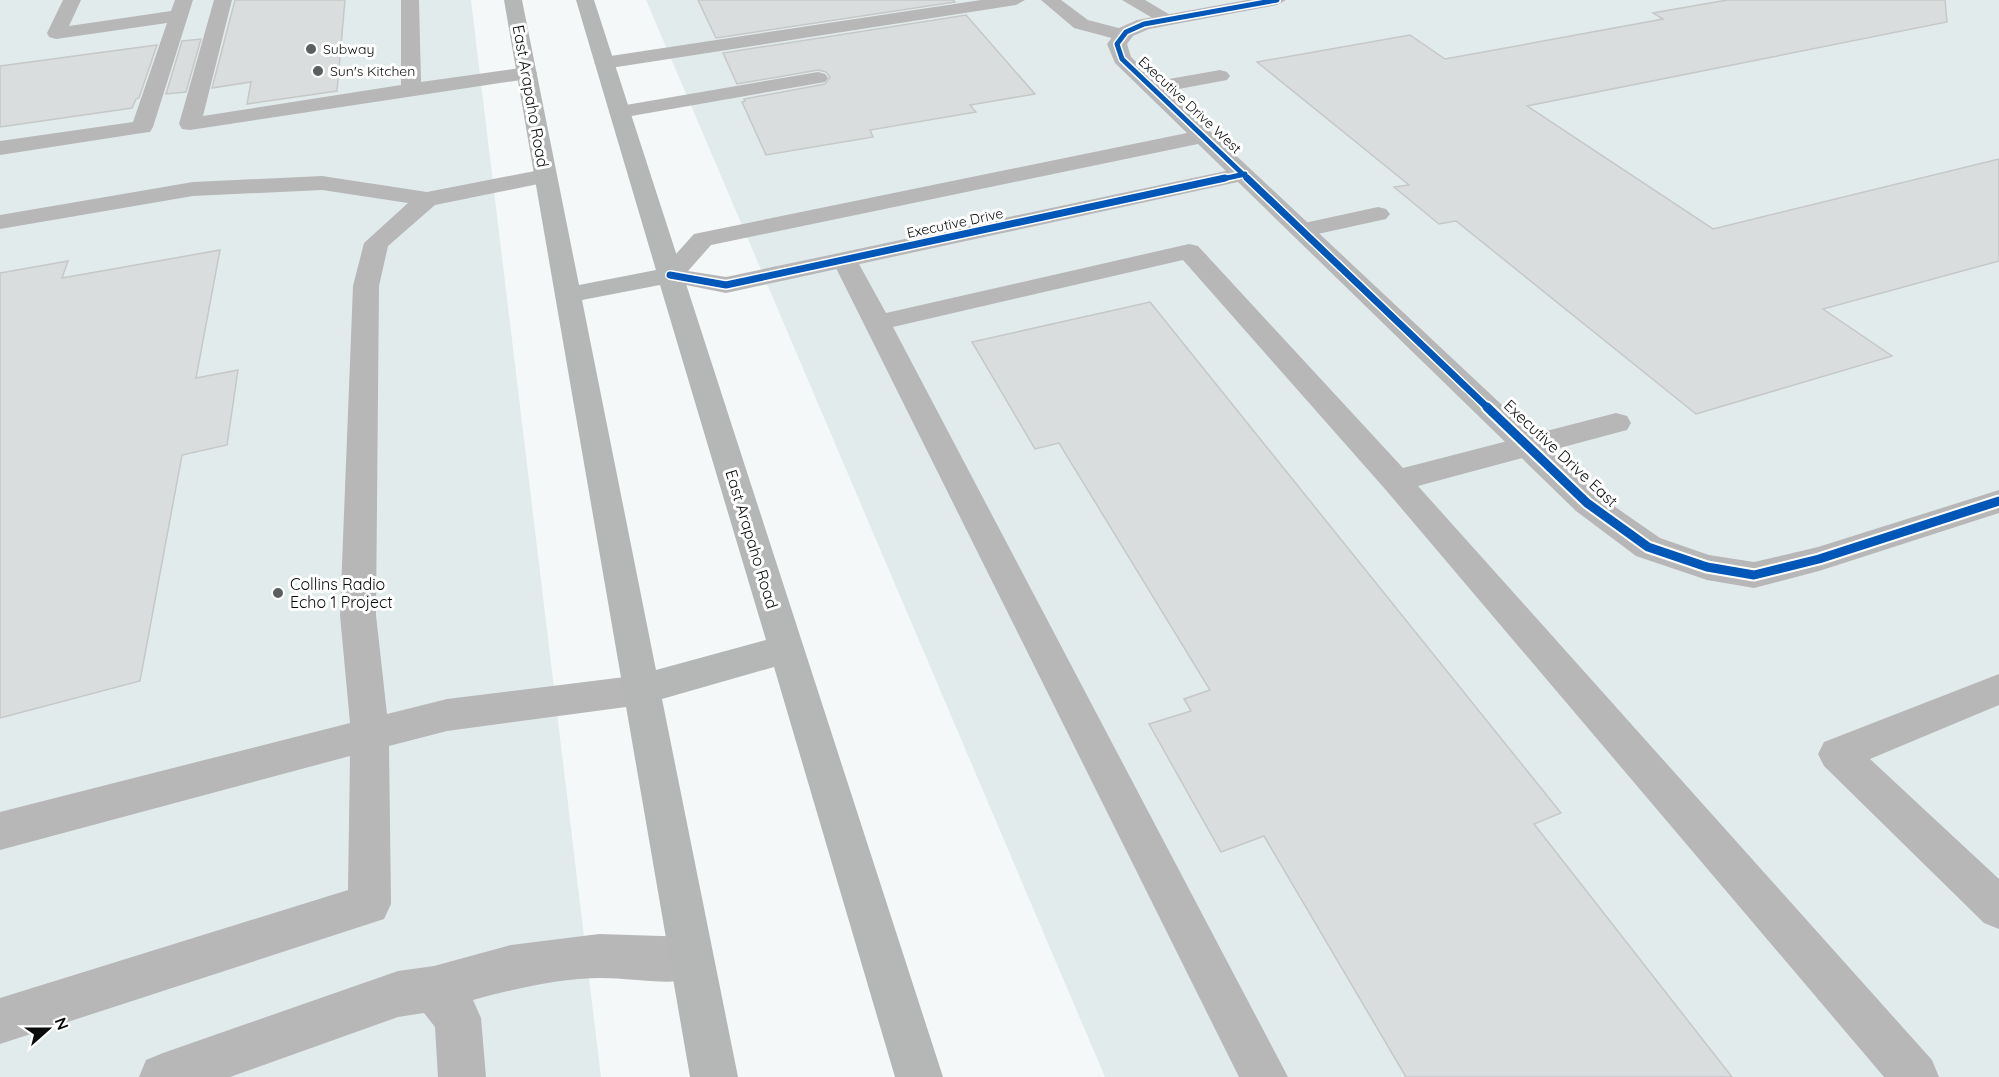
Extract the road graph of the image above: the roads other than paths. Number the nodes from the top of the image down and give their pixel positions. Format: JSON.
{"nodes":[{"id":1,"x":72,"y":0,"type":"edge"},
{"id":2,"x":223,"y":0,"type":"edge"},
{"id":3,"x":410,"y":0,"type":"edge"},
{"id":4,"x":513,"y":0,"type":"edge"},
{"id":5,"x":585,"y":0,"type":"edge"},
{"id":6,"x":1016,"y":0,"type":"edge"},
{"id":7,"x":1050,"y":0,"type":"edge"},
{"id":8,"x":1131,"y":0,"type":"edge"},
{"id":9,"x":1277,"y":0,"type":"edge"},
{"id":10,"x":181,"y":8,"type":"edge"},
{"id":11,"x":1168,"y":19,"type":"junction"},
{"id":12,"x":1124,"y":35,"type":"junction"},
{"id":13,"x":604,"y":63,"type":"junction"},
{"id":14,"x":526,"y":73,"type":"junction"},
{"id":15,"x":1220,"y":76,"type":"dead end"},
{"id":16,"x":818,"y":78,"type":"dead end"},
{"id":17,"x":1152,"y":88,"type":"junction"},
{"id":18,"x":411,"y":90,"type":"junction"},
{"id":19,"x":620,"y":112,"type":"junction"},
{"id":20,"x":1204,"y":136,"type":"junction"},
{"id":21,"x":0,"y":148,"type":"edge"},
{"id":22,"x":1245,"y":174,"type":"junction"},
{"id":23,"x":545,"y":176,"type":"junction"},
{"id":24,"x":427,"y":199,"type":"junction"},
{"id":25,"x":1378,"y":214,"type":"dead end"},
{"id":26,"x":0,"y":222,"type":"edge"},
{"id":27,"x":1304,"y":230,"type":"junction"},
{"id":28,"x":845,"y":260,"type":"junction"},
{"id":29,"x":670,"y":275,"type":"junction"},
{"id":30,"x":568,"y":295,"type":"junction"},
{"id":31,"x":876,"y":323,"type":"junction"},
{"id":32,"x":1616,"y":423,"type":"dead end"},
{"id":33,"x":1531,"y":447,"type":"junction"},
{"id":34,"x":1396,"y":481,"type":"junction"},
{"id":35,"x":1999,"y":501,"type":"edge"},
{"id":36,"x":786,"y":649,"type":"junction"},
{"id":37,"x":1999,"y":689,"type":"edge"},
{"id":38,"x":641,"y":690,"type":"junction"},
{"id":39,"x":370,"y":735,"type":"junction"},
{"id":40,"x":0,"y":831,"type":"edge"},
{"id":41,"x":1999,"y":908,"type":"edge"},
{"id":42,"x":692,"y":959,"type":"junction"},
{"id":43,"x":434,"y":989,"type":"junction"},
{"id":44,"x":0,"y":1021,"type":"edge"},
{"id":45,"x":163,"y":1077,"type":"edge"},
{"id":46,"x":462,"y":1077,"type":"edge"},
{"id":47,"x":714,"y":1077,"type":"edge"},
{"id":48,"x":919,"y":1077,"type":"edge"},
{"id":49,"x":1264,"y":1077,"type":"edge"},
{"id":50,"x":1915,"y":1077,"type":"edge"}],
"edges":[{"from":1,"to":10,"type":"street"},
{"from":2,"to":18,"type":"street"},
{"from":3,"to":18,"type":"street"},
{"from":4,"to":14,"type":"main road","name":"East Arapaho Road"},
{"from":5,"to":13,"type":"main road","name":"East Arapaho Road"},
{"from":6,"to":13,"type":"street"},
{"from":7,"to":12,"type":"street"},
{"from":8,"to":11,"type":"street"},
{"from":9,"to":11,"type":"street"},
{"from":10,"to":21,"type":"street"},
{"from":11,"to":12,"type":"street"},
{"from":12,"to":17,"type":"street","name":"Executive Drive West"},
{"from":13,"to":19,"type":"main road","name":"East Arapaho Road"},
{"from":14,"to":18,"type":"street"},
{"from":14,"to":23,"type":"main road","name":"East Arapaho Road"},
{"from":15,"to":17,"type":"street"},
{"from":16,"to":19,"type":"street"},
{"from":17,"to":20,"type":"street","name":"Executive Drive West"},
{"from":19,"to":29,"type":"main road","name":"East Arapaho Road"},
{"from":20,"to":22,"type":"street","name":"Executive Drive West"},
{"from":20,"to":29,"type":"street"},
{"from":22,"to":27,"type":"street","name":"Executive Drive East"},
{"from":22,"to":28,"type":"street","name":"Executive Drive"},
{"from":23,"to":24,"type":"street"},
{"from":23,"to":30,"type":"main road","name":"East Arapaho Road"},
{"from":24,"to":26,"type":"street"},
{"from":24,"to":39,"type":"street"},
{"from":25,"to":27,"type":"street"},
{"from":27,"to":33,"type":"street","name":"Executive Drive East"},
{"from":28,"to":29,"type":"street","name":"Executive Drive"},
{"from":28,"to":31,"type":"street"},
{"from":29,"to":30,"type":"main road"},
{"from":29,"to":36,"type":"main road","name":"East Arapaho Road"},
{"from":30,"to":38,"type":"main road","name":"East Arapaho Road"},
{"from":31,"to":34,"type":"street"},
{"from":31,"to":49,"type":"street"},
{"from":32,"to":33,"type":"street"},
{"from":33,"to":34,"type":"street"},
{"from":33,"to":35,"type":"street","name":"Executive Drive East"},
{"from":34,"to":50,"type":"street"},
{"from":36,"to":38,"type":"main road"},
{"from":36,"to":48,"type":"main road","name":"East Arapaho Road"},
{"from":37,"to":41,"type":"street"},
{"from":38,"to":39,"type":"street"},
{"from":38,"to":42,"type":"main road","name":"East Arapaho Road"},
{"from":39,"to":40,"type":"street"},
{"from":39,"to":44,"type":"street"},
{"from":42,"to":43,"type":"street"},
{"from":42,"to":47,"type":"main road","name":"East Arapaho Road"},
{"from":43,"to":45,"type":"street"},
{"from":43,"to":46,"type":"street"}]}
